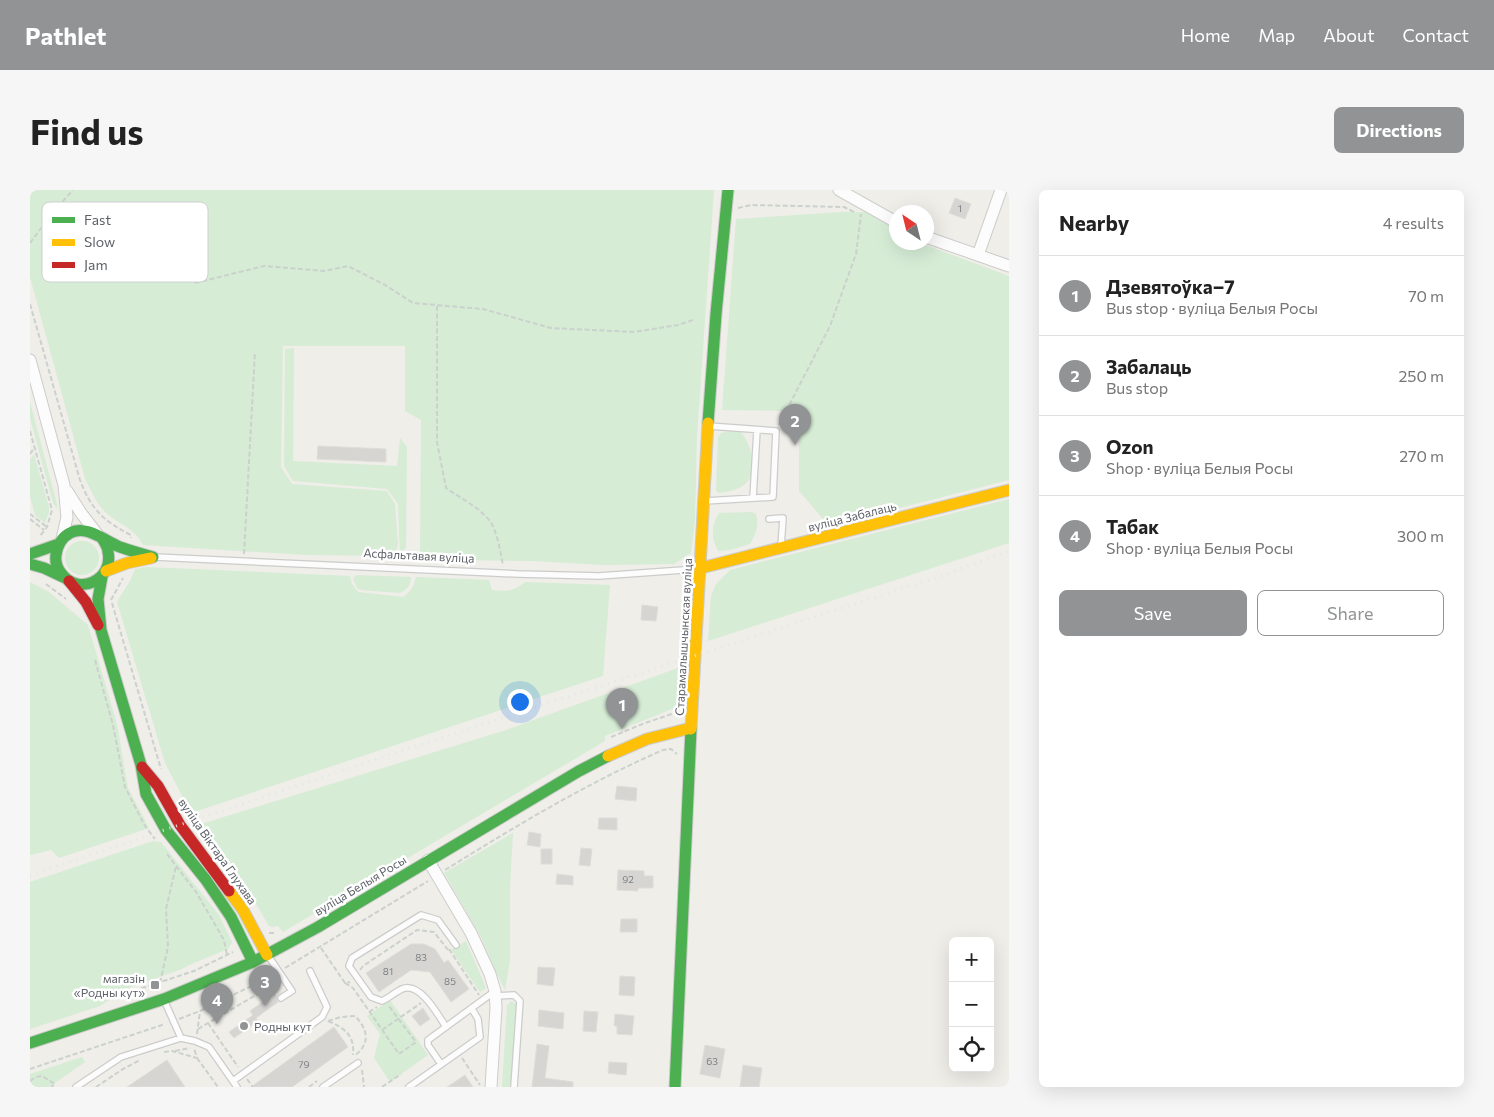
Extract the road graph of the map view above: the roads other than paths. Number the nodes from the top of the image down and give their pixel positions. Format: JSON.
{"nodes":[{"id":1,"x":728,"y":190,"type":"edge"},
{"id":2,"x":1001,"y":190,"type":"edge"},
{"id":3,"x":846,"y":191,"type":"edge"},
{"id":4,"x":889,"y":218,"type":"edge"},
{"id":5,"x":934,"y":240,"type":"edge"},
{"id":6,"x":978,"y":255,"type":"junction"},
{"id":7,"x":1009,"y":266,"type":"edge"},
{"id":8,"x":30,"y":360,"type":"edge"},
{"id":9,"x":708,"y":426,"type":"junction"},
{"id":10,"x":757,"y":430,"type":"junction"},
{"id":11,"x":64,"y":485,"type":"junction"},
{"id":12,"x":1009,"y":490,"type":"edge"},
{"id":13,"x":753,"y":498,"type":"junction"},
{"id":14,"x":705,"y":501,"type":"junction"},
{"id":15,"x":769,"y":519,"type":"dead end"},
{"id":16,"x":100,"y":536,"type":"junction"},
{"id":17,"x":60,"y":542,"type":"junction"},
{"id":18,"x":781,"y":548,"type":"junction"},
{"id":19,"x":30,"y":554,"type":"edge"},
{"id":20,"x":153,"y":557,"type":"junction"},
{"id":21,"x":30,"y":564,"type":"edge"},
{"id":22,"x":701,"y":568,"type":"junction"},
{"id":23,"x":683,"y":570,"type":"dead end"},
{"id":24,"x":104,"y":574,"type":"junction"},
{"id":25,"x":66,"y":579,"type":"junction"},
{"id":26,"x":101,"y":630,"type":"junction"},
{"id":27,"x":692,"y":728,"type":"junction"},
{"id":28,"x":141,"y":765,"type":"junction"},
{"id":29,"x":428,"y":860,"type":"junction"},
{"id":30,"x":456,"y":945,"type":"road end"},
{"id":31,"x":267,"y":955,"type":"junction"},
{"id":32,"x":254,"y":962,"type":"junction"},
{"id":33,"x":310,"y":971,"type":"dead end"},
{"id":34,"x":491,"y":993,"type":"junction"},
{"id":35,"x":281,"y":998,"type":"road end"},
{"id":36,"x":164,"y":1000,"type":"junction"},
{"id":37,"x":472,"y":1009,"type":"junction"},
{"id":38,"x":446,"y":1027,"type":"junction"},
{"id":39,"x":181,"y":1038,"type":"junction"},
{"id":40,"x":30,"y":1044,"type":"edge"},
{"id":41,"x":358,"y":1063,"type":"dead end"},
{"id":42,"x":441,"y":1064,"type":"junction"},
{"id":43,"x":235,"y":1084,"type":"edge"},
{"id":44,"x":76,"y":1087,"type":"edge"},
{"id":45,"x":323,"y":1087,"type":"edge"},
{"id":46,"x":408,"y":1087,"type":"edge"},
{"id":47,"x":491,"y":1087,"type":"edge"},
{"id":48,"x":514,"y":1087,"type":"edge"},
{"id":49,"x":675,"y":1087,"type":"edge"}],
"edges":[{"from":1,"to":9,"type":"main road","name":"Старамалышчынская вуліца"},
{"from":2,"to":6,"type":"street"},
{"from":3,"to":4,"type":"street"},
{"from":5,"to":6,"type":"street"},
{"from":6,"to":7,"type":"street"},
{"from":8,"to":11,"type":"street"},
{"from":9,"to":10,"type":"lane"},
{"from":9,"to":14,"type":"main road","name":"Старамалышчынская вуліца"},
{"from":10,"to":13,"type":"lane"},
{"from":10,"to":13,"type":"lane"},
{"from":11,"to":16,"type":"street"},
{"from":11,"to":17,"type":"street"},
{"from":12,"to":18,"type":"main road","name":"вуліца Забалаць"},
{"from":13,"to":14,"type":"lane"},
{"from":14,"to":22,"type":"main road","name":"Старамалышчынская вуліца"},
{"from":15,"to":18,"type":"lane"},
{"from":16,"to":17,"type":"main road"},
{"from":16,"to":20,"type":"main road"},
{"from":16,"to":24,"type":"main road"},
{"from":17,"to":19,"type":"main road"},
{"from":17,"to":25,"type":"main road"},
{"from":18,"to":22,"type":"main road","name":"вуліца Забалаць"},
{"from":20,"to":23,"type":"lane","name":"Асфальтавая вуліца"},
{"from":20,"to":24,"type":"main road"},
{"from":21,"to":25,"type":"main road"},
{"from":22,"to":27,"type":"main road","name":"Старамалышчынская вуліца"},
{"from":24,"to":25,"type":"main road"},
{"from":24,"to":26,"type":"main road","name":"вуліца Віктара Глухава"},
{"from":25,"to":26,"type":"main road","name":"вуліца Віктара Глухава"},
{"from":26,"to":28,"type":"main road","name":"вуліца Віктара Глухава"},
{"from":27,"to":29,"type":"main road","name":"вуліца Белыя Росы"},
{"from":27,"to":49,"type":"main road","name":"Старамалышчынская вуліца"},
{"from":28,"to":31,"type":"main road","name":"вуліца Віктара Глухава"},
{"from":28,"to":32,"type":"main road","name":"вуліца Віктара Глухава"},
{"from":29,"to":31,"type":"main road","name":"вуліца Белыя Росы"},
{"from":29,"to":34,"type":"street"},
{"from":30,"to":38,"type":"lane"},
{"from":31,"to":32,"type":"main road","name":"вуліца Белыя Росы"},
{"from":31,"to":35,"type":"lane"},
{"from":32,"to":36,"type":"main road","name":"вуліца Белыя Росы"},
{"from":33,"to":43,"type":"lane"},
{"from":34,"to":37,"type":"lane"},
{"from":34,"to":47,"type":"street"},
{"from":34,"to":48,"type":"lane"},
{"from":36,"to":39,"type":"lane"},
{"from":36,"to":40,"type":"main road","name":"вуліца Белыя Росы"},
{"from":37,"to":38,"type":"lane"},
{"from":37,"to":42,"type":"lane"},
{"from":38,"to":42,"type":"lane"},
{"from":39,"to":43,"type":"lane"},
{"from":39,"to":44,"type":"lane"},
{"from":41,"to":45,"type":"lane"},
{"from":42,"to":46,"type":"lane"}]}
